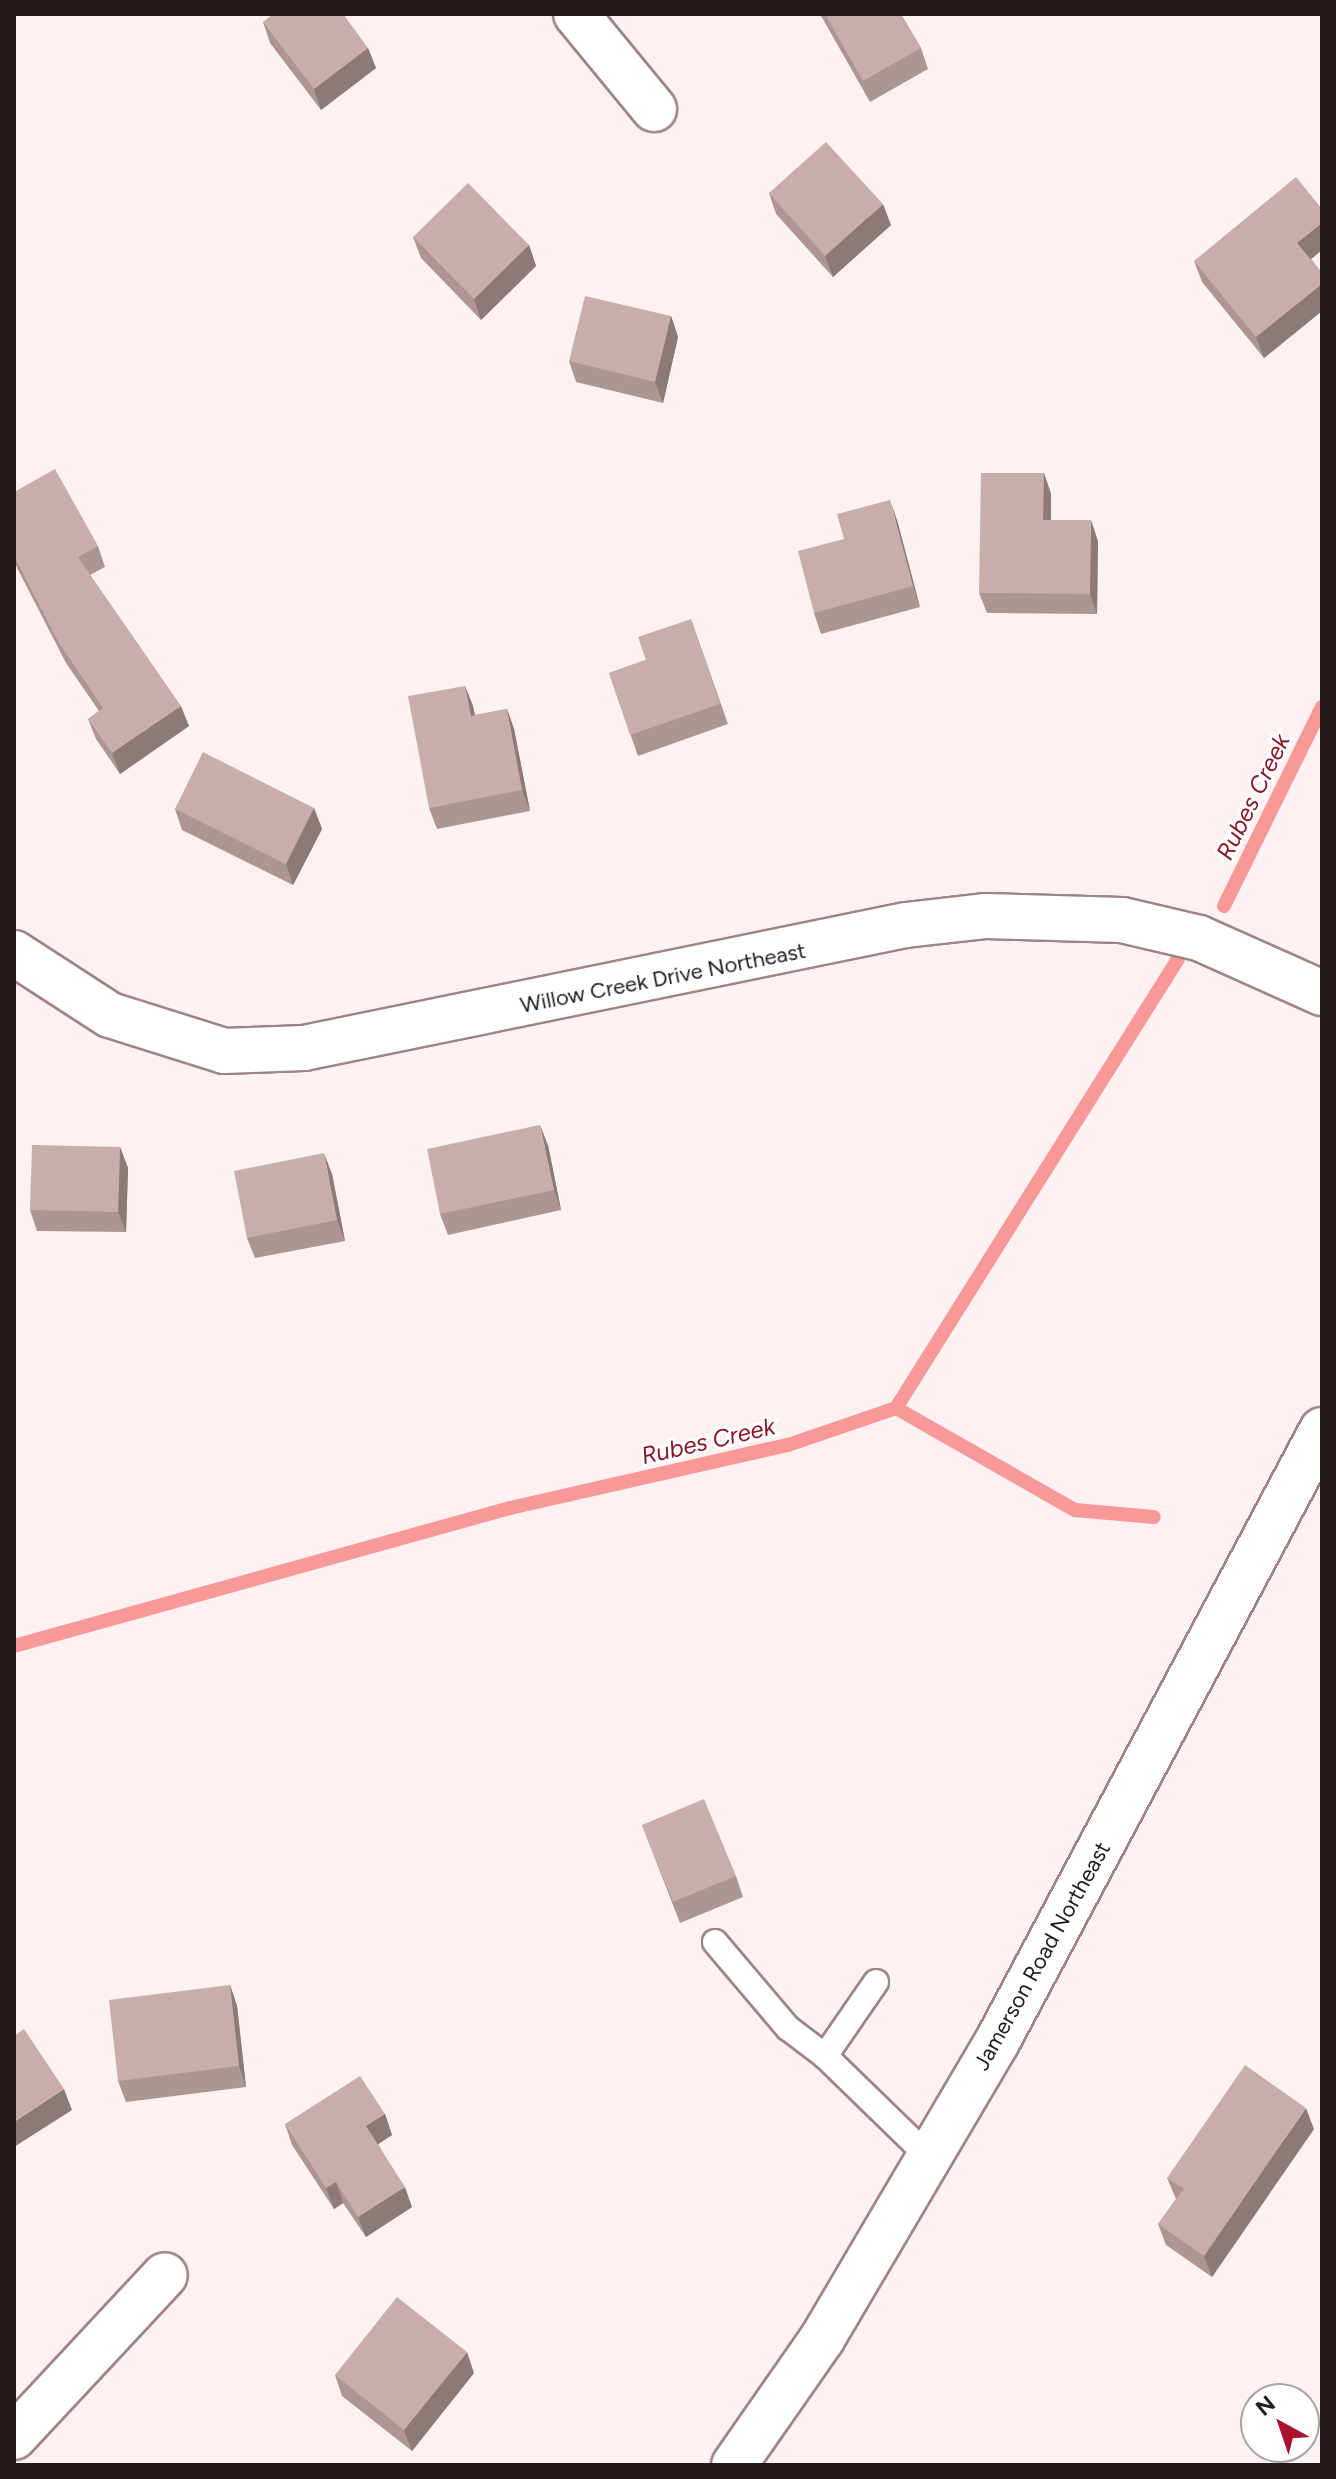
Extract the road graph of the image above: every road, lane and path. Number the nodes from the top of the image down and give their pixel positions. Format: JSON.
{"nodes":[{"id":1,"x":576,"y":14,"type":"edge"},
{"id":2,"x":654,"y":109,"type":"dead end"},
{"id":3,"x":14,"y":953,"type":"edge"},
{"id":4,"x":1322,"y":993,"type":"edge"},
{"id":5,"x":1322,"y":1430,"type":"edge"},
{"id":6,"x":715,"y":1942,"type":"dead end"},
{"id":7,"x":876,"y":1982,"type":"dead end"},
{"id":8,"x":825,"y":2056,"type":"junction"},
{"id":9,"x":930,"y":2158,"type":"junction"},
{"id":10,"x":165,"y":2275,"type":"dead end"},
{"id":11,"x":14,"y":2437,"type":"edge"},
{"id":12,"x":734,"y":2465,"type":"edge"}],
"edges":[{"from":1,"to":2,"type":"street"},
{"from":3,"to":4,"type":"street","name":"Willow Creek Drive Northeast"},
{"from":5,"to":9,"type":"street","name":"Jamerson Road Northeast"},
{"from":6,"to":8,"type":"lane"},
{"from":7,"to":8,"type":"lane"},
{"from":8,"to":9,"type":"lane"},
{"from":9,"to":12,"type":"street","name":"Jamerson Road Northeast"},
{"from":10,"to":11,"type":"street"}]}
